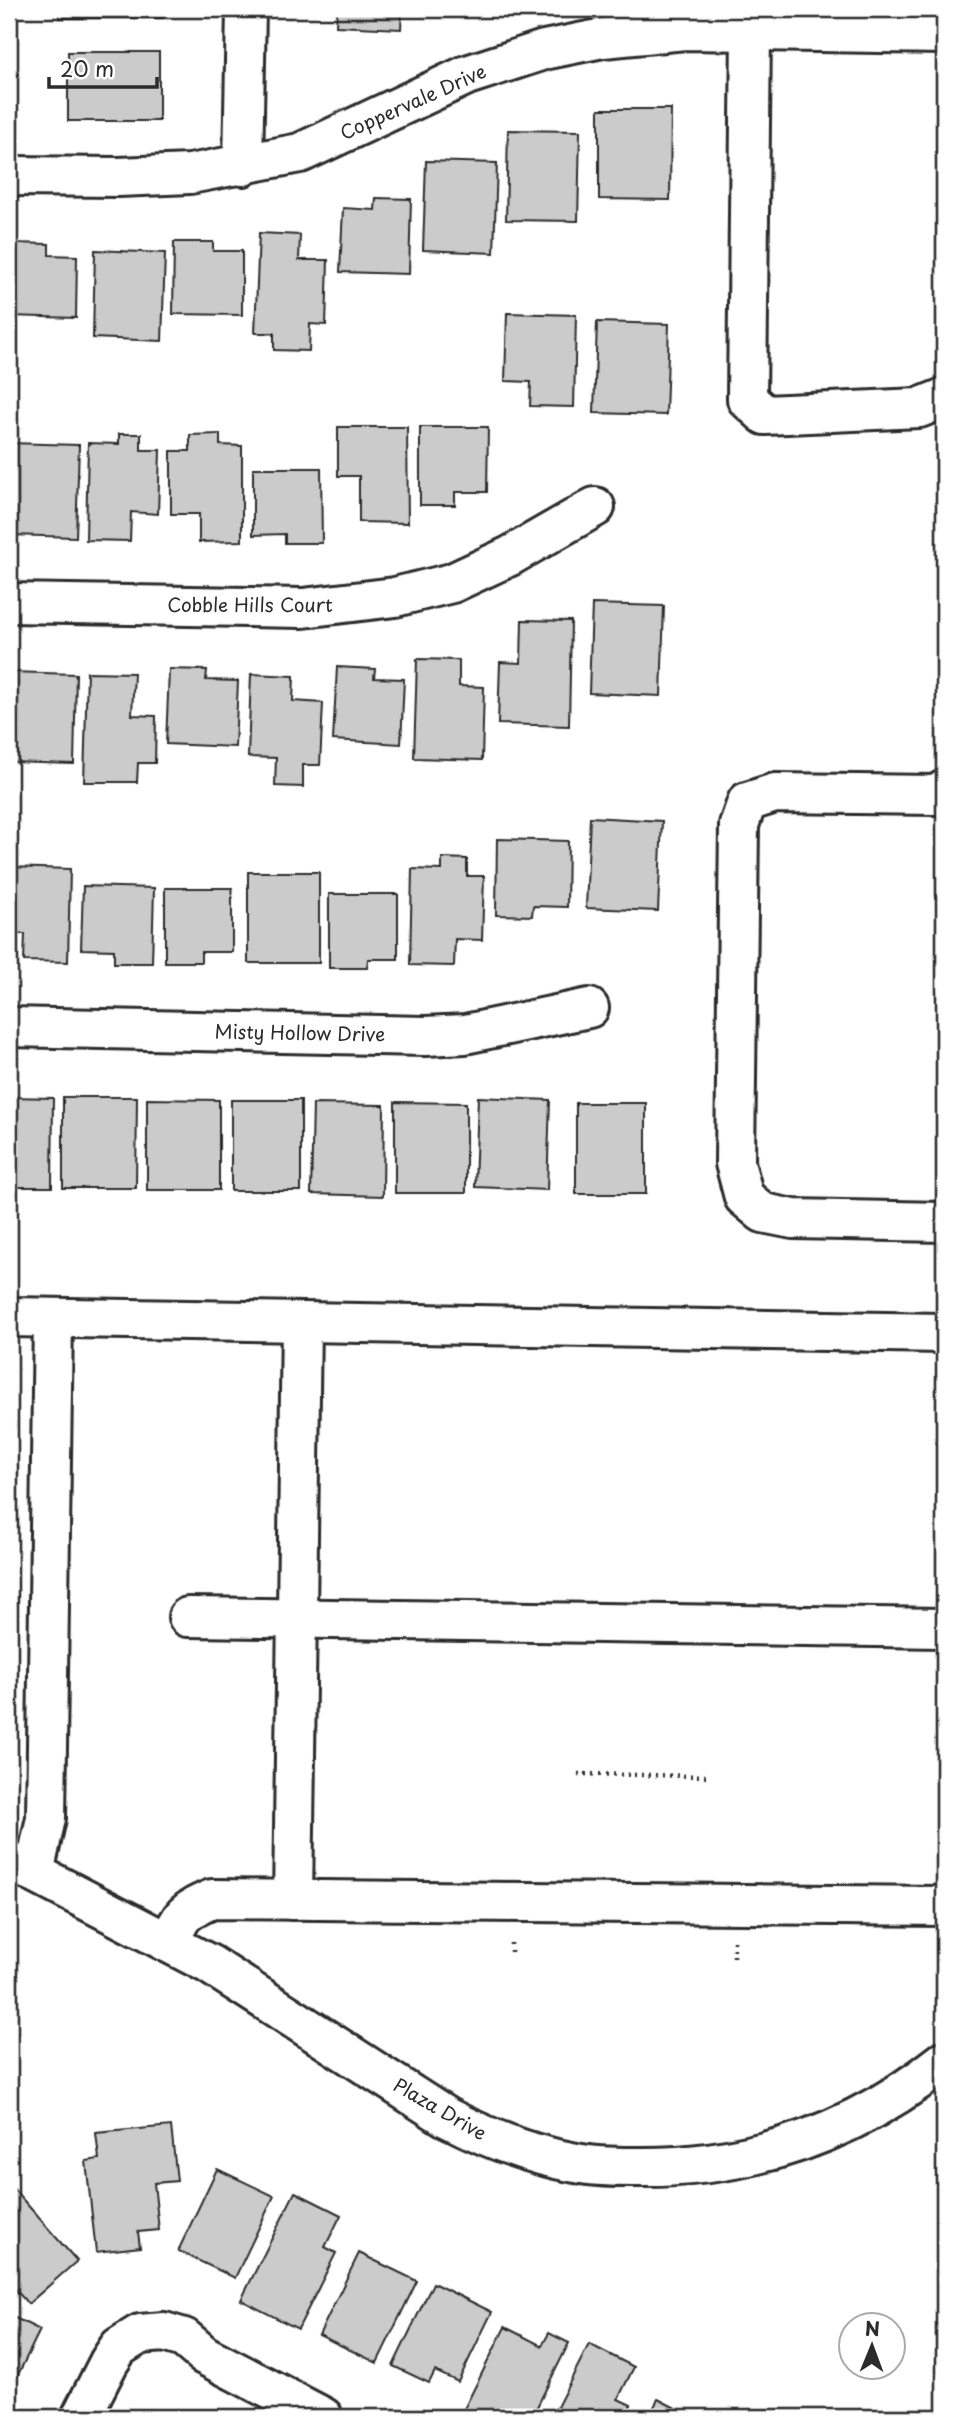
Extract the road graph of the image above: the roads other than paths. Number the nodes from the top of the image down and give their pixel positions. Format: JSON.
{"nodes":[{"id":1,"x":246,"y":9,"type":"edge"},
{"id":2,"x":751,"y":31,"type":"junction"},
{"id":3,"x":944,"y":34,"type":"edge"},
{"id":4,"x":243,"y":166,"type":"junction"},
{"id":5,"x":9,"y":176,"type":"edge"},
{"id":6,"x":944,"y":398,"type":"edge"},
{"id":7,"x":595,"y":507,"type":"dead end"},
{"id":8,"x":9,"y":603,"type":"edge"},
{"id":9,"x":944,"y":790,"type":"edge"},
{"id":10,"x":589,"y":1008,"type":"dead end"},
{"id":11,"x":9,"y":1027,"type":"edge"},
{"id":12,"x":944,"y":1222,"type":"edge"},
{"id":13,"x":9,"y":1317,"type":"edge"},
{"id":14,"x":53,"y":1318,"type":"junction"},
{"id":15,"x":301,"y":1322,"type":"junction"},
{"id":16,"x":944,"y":1333,"type":"edge"},
{"id":17,"x":188,"y":1617,"type":"dead end"},
{"id":18,"x":297,"y":1618,"type":"junction"},
{"id":19,"x":944,"y":1628,"type":"edge"},
{"id":20,"x":21,"y":1866,"type":"edge"},
{"id":21,"x":293,"y":1900,"type":"junction"},
{"id":22,"x":944,"y":1906,"type":"edge"},
{"id":23,"x":169,"y":1942,"type":"junction"},
{"id":24,"x":944,"y":2061,"type":"edge"},
{"id":25,"x":81,"y":2417,"type":"edge"},
{"id":26,"x":323,"y":2417,"type":"edge"}],
"edges":[{"from":1,"to":4,"type":"street"},
{"from":2,"to":3,"type":"street","name":"Coppervale Drive"},
{"from":2,"to":4,"type":"street","name":"Coppervale Drive"},
{"from":2,"to":6,"type":"street"},
{"from":4,"to":5,"type":"street","name":"Coppervale Drive"},
{"from":7,"to":8,"type":"street","name":"Cobble Hills Court"},
{"from":9,"to":12,"type":"street"},
{"from":10,"to":11,"type":"street","name":"Misty Hollow Drive"},
{"from":13,"to":14,"type":"street"},
{"from":14,"to":15,"type":"street"},
{"from":14,"to":20,"type":"street"},
{"from":15,"to":16,"type":"street"},
{"from":15,"to":18,"type":"street"},
{"from":17,"to":18,"type":"street"},
{"from":18,"to":19,"type":"street"},
{"from":18,"to":21,"type":"street"},
{"from":20,"to":23,"type":"street","name":"Plaza Drive"},
{"from":21,"to":22,"type":"street"},
{"from":21,"to":23,"type":"street"},
{"from":23,"to":24,"type":"street","name":"Plaza Drive"},
{"from":25,"to":26,"type":"street"}]}
